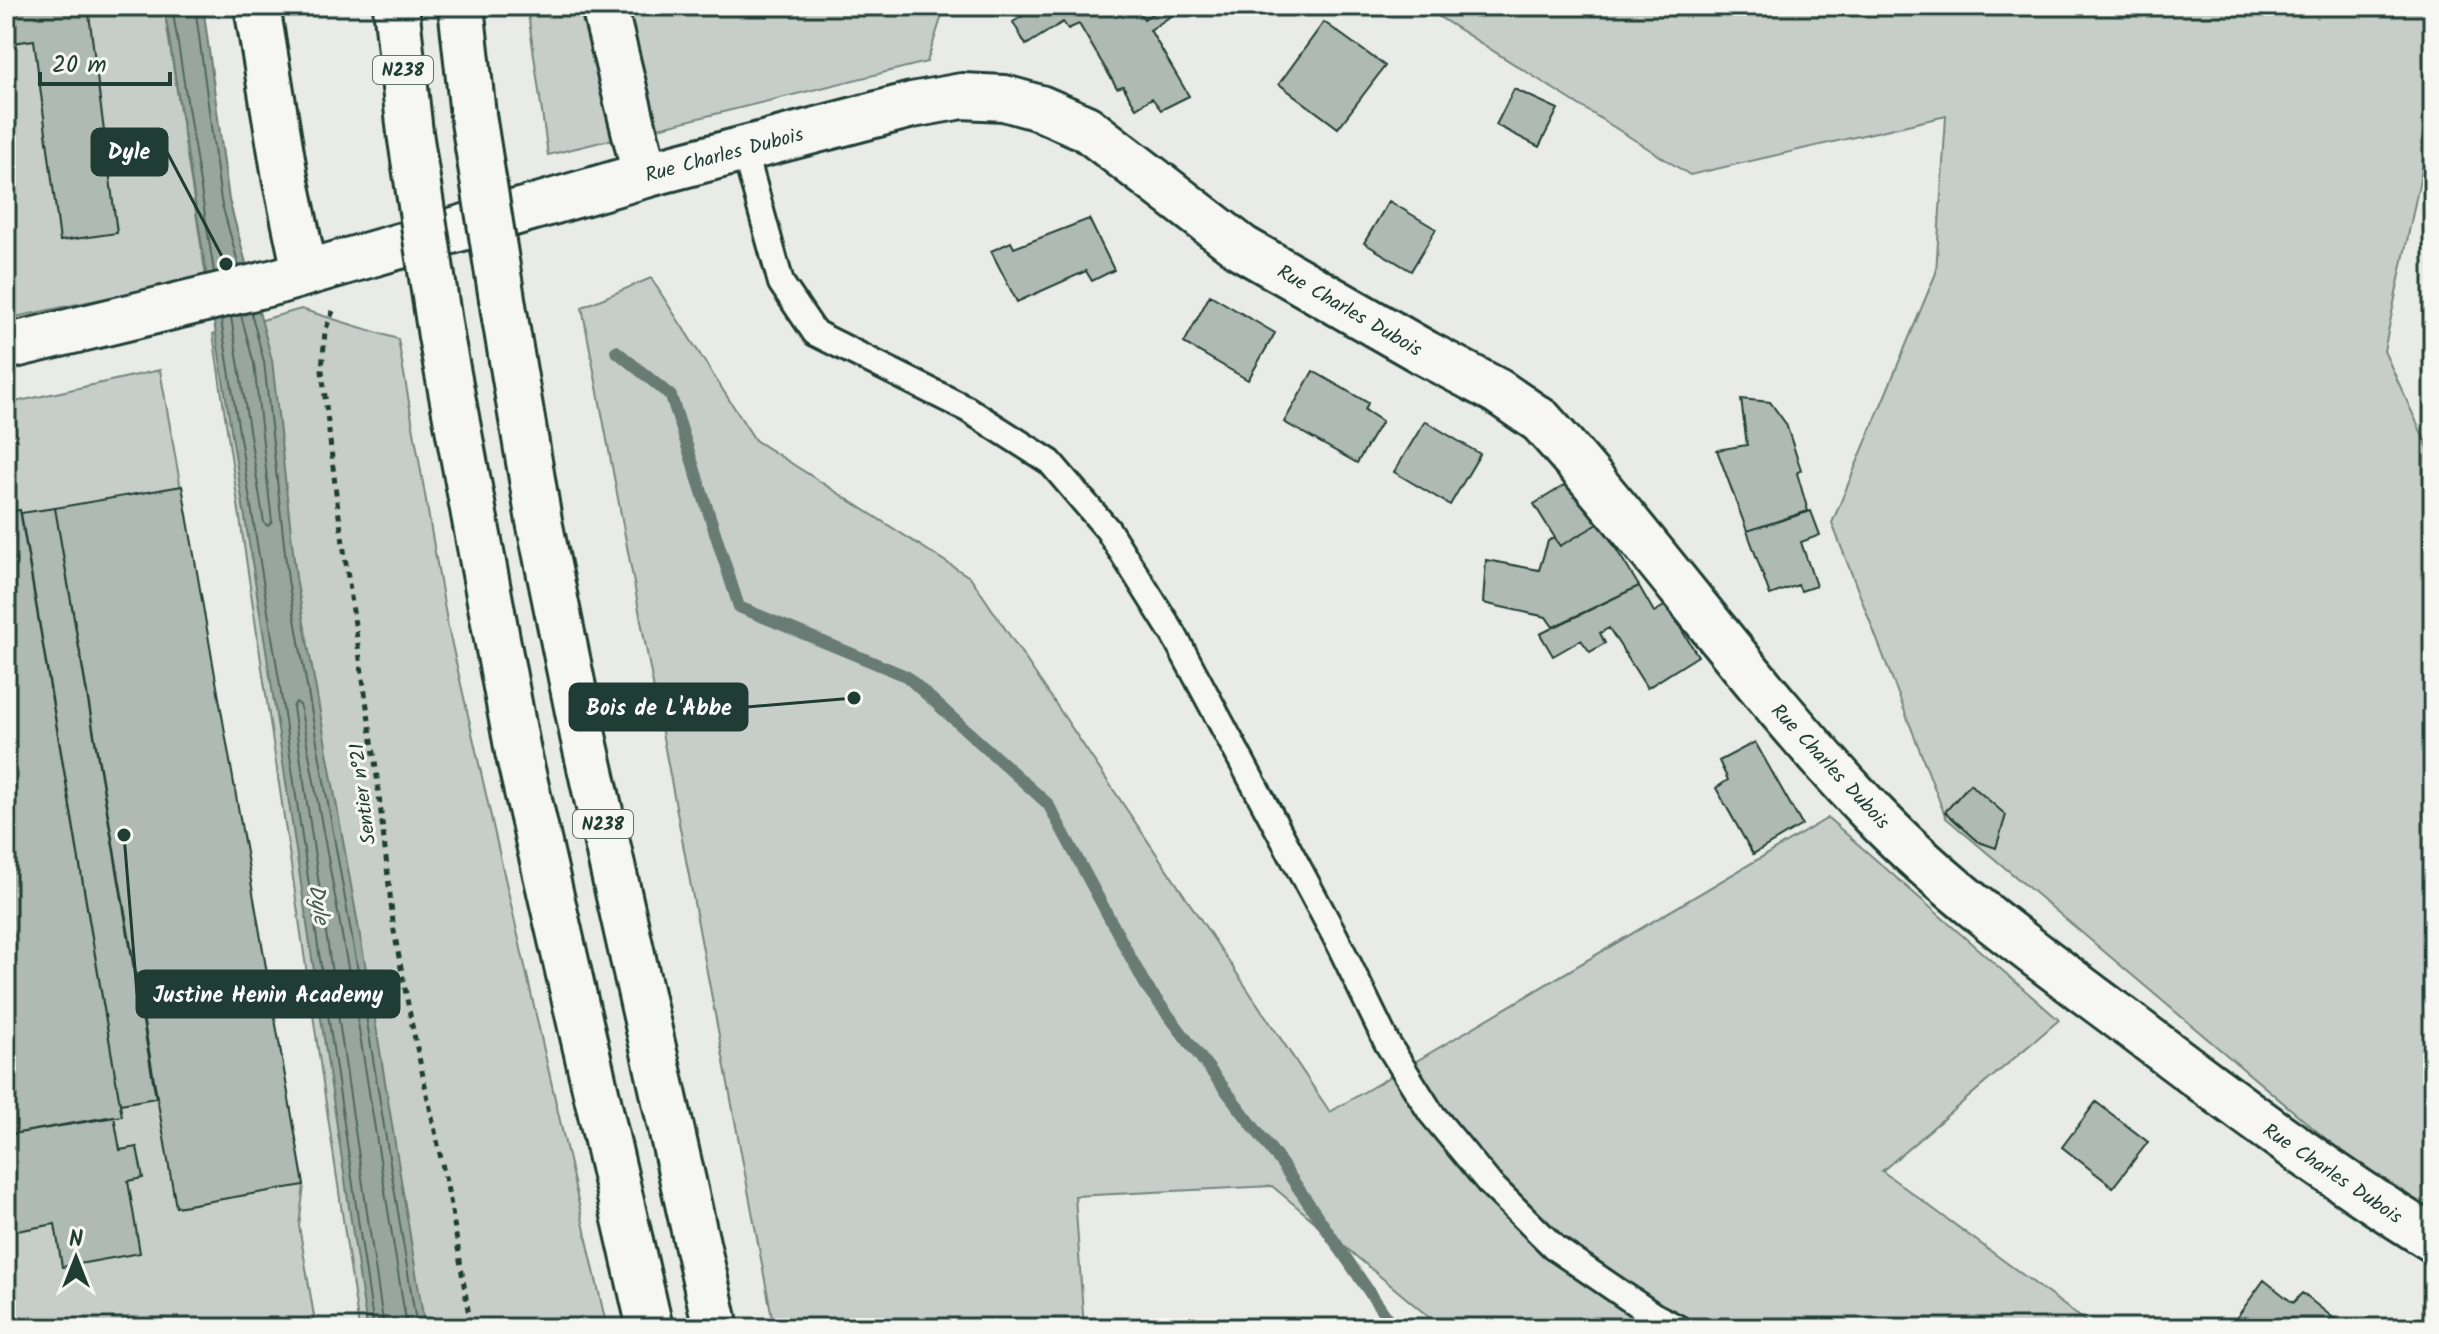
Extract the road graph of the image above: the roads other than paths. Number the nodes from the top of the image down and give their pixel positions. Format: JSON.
{"nodes":[{"id":1,"x":257,"y":6,"type":"edge"},
{"id":2,"x":396,"y":6,"type":"edge"},
{"id":3,"x":461,"y":6,"type":"edge"},
{"id":4,"x":604,"y":6,"type":"edge"},
{"id":5,"x":744,"y":149,"type":"junction"},
{"id":6,"x":645,"y":175,"type":"junction"},
{"id":7,"x":290,"y":277,"type":"junction"},
{"id":8,"x":6,"y":347,"type":"edge"},
{"id":9,"x":2433,"y":1239,"type":"edge"},
{"id":10,"x":650,"y":1328,"type":"edge"},
{"id":11,"x":716,"y":1328,"type":"edge"},
{"id":12,"x":1678,"y":1328,"type":"edge"}],
"edges":[{"from":1,"to":7,"type":"main road"},
{"from":2,"to":10,"type":"main road","number":"N238","bridge":true},
{"from":3,"to":11,"type":"main road","number":"N238","bridge":true},
{"from":4,"to":6,"type":"main road"},
{"from":5,"to":6,"type":"main road","name":"Rue Charles Dubois"},
{"from":5,"to":9,"type":"main road","name":"Rue Charles Dubois"},
{"from":5,"to":12,"type":"lane"},
{"from":6,"to":7,"type":"main road","name":"Rue Charles Dubois"},
{"from":7,"to":8,"type":"main road","name":"Rue Charles Dubois"}]}
